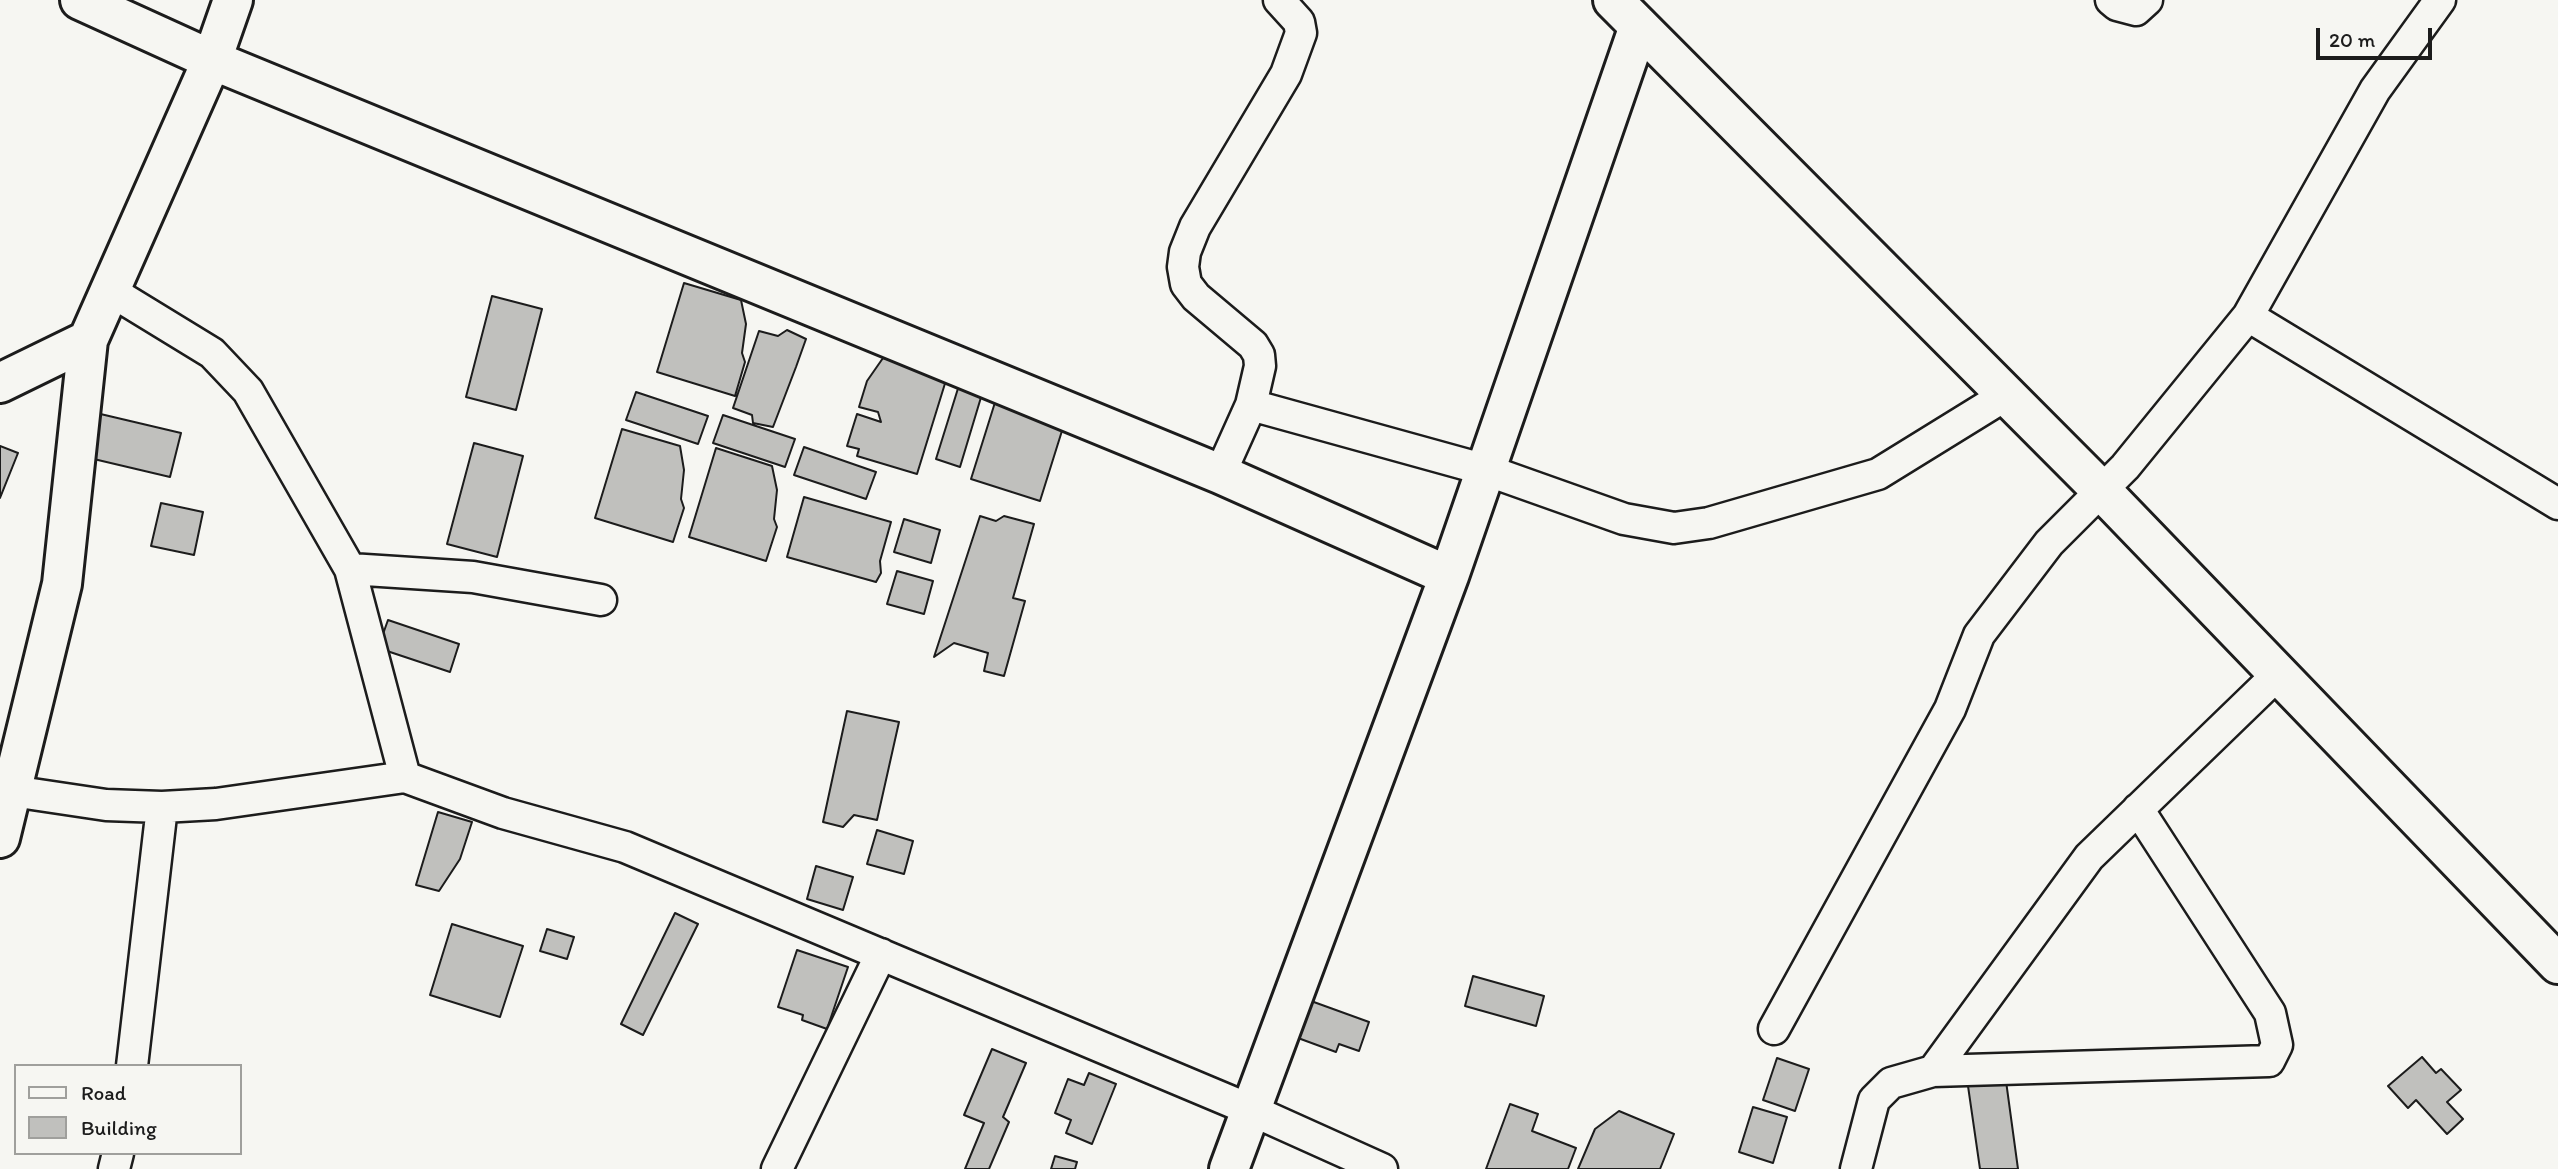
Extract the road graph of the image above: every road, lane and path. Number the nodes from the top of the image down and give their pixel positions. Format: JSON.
{"nodes":[{"id":1,"x":80,"y":0,"type":"edge"},
{"id":2,"x":233,"y":0,"type":"edge"},
{"id":3,"x":1279,"y":0,"type":"edge"},
{"id":4,"x":2111,"y":0,"type":"edge"},
{"id":5,"x":2147,"y":0,"type":"edge"},
{"id":6,"x":2440,"y":0,"type":"edge"},
{"id":7,"x":1626,"y":13,"type":"edge"},
{"id":8,"x":212,"y":60,"type":"junction"},
{"id":9,"x":109,"y":290,"type":"junction"},
{"id":10,"x":2248,"y":316,"type":"junction"},
{"id":11,"x":88,"y":340,"type":"junction"},
{"id":12,"x":0,"y":383,"type":"edge"},
{"id":13,"x":2006,"y":396,"type":"junction"},
{"id":14,"x":1251,"y":405,"type":"junction"},
{"id":15,"x":1486,"y":470,"type":"junction"},
{"id":16,"x":1220,"y":474,"type":"junction"},
{"id":17,"x":2102,"y":491,"type":"junction"},
{"id":18,"x":2558,"y":504,"type":"edge"},
{"id":19,"x":350,"y":569,"type":"junction"},
{"id":20,"x":1449,"y":576,"type":"junction"},
{"id":21,"x":601,"y":600,"type":"dead end"},
{"id":22,"x":2278,"y":674,"type":"junction"},
{"id":23,"x":405,"y":778,"type":"junction"},
{"id":24,"x":12,"y":791,"type":"junction"},
{"id":25,"x":162,"y":807,"type":"junction"},
{"id":26,"x":2138,"y":809,"type":"junction"},
{"id":27,"x":0,"y":838,"type":"edge"},
{"id":28,"x":881,"y":954,"type":"junction"},
{"id":29,"x":2558,"y":964,"type":"edge"},
{"id":30,"x":1774,"y":1029,"type":"dead end"},
{"id":31,"x":132,"y":1064,"type":"edge"},
{"id":32,"x":1933,"y":1071,"type":"junction"},
{"id":33,"x":1251,"y":1110,"type":"junction"},
{"id":34,"x":777,"y":1169,"type":"edge"},
{"id":35,"x":1229,"y":1169,"type":"edge"},
{"id":36,"x":1382,"y":1169,"type":"edge"},
{"id":37,"x":1856,"y":1169,"type":"edge"}],
"edges":[{"from":1,"to":8,"type":"street"},
{"from":2,"to":8,"type":"street"},
{"from":3,"to":14,"type":"street"},
{"from":4,"to":5,"type":"street"},
{"from":6,"to":10,"type":"street"},
{"from":7,"to":13,"type":"street"},
{"from":7,"to":15,"type":"street"},
{"from":8,"to":9,"type":"street"},
{"from":8,"to":16,"type":"street"},
{"from":9,"to":11,"type":"street"},
{"from":9,"to":19,"type":"street"},
{"from":10,"to":17,"type":"street"},
{"from":10,"to":18,"type":"street"},
{"from":11,"to":12,"type":"street"},
{"from":11,"to":24,"type":"street"},
{"from":13,"to":15,"type":"street"},
{"from":13,"to":17,"type":"street"},
{"from":14,"to":15,"type":"street"},
{"from":14,"to":16,"type":"street"},
{"from":15,"to":20,"type":"street"},
{"from":16,"to":20,"type":"street"},
{"from":17,"to":22,"type":"street"},
{"from":17,"to":30,"type":"street"},
{"from":19,"to":21,"type":"street"},
{"from":19,"to":23,"type":"street"},
{"from":20,"to":33,"type":"street"},
{"from":22,"to":26,"type":"street"},
{"from":22,"to":29,"type":"street"},
{"from":23,"to":25,"type":"street"},
{"from":23,"to":28,"type":"street"},
{"from":24,"to":25,"type":"street"},
{"from":24,"to":27,"type":"street"},
{"from":25,"to":31,"type":"street"},
{"from":26,"to":32,"type":"street"},
{"from":26,"to":32,"type":"street"},
{"from":28,"to":33,"type":"street"},
{"from":28,"to":34,"type":"street"},
{"from":32,"to":37,"type":"street"},
{"from":33,"to":35,"type":"street"},
{"from":33,"to":36,"type":"street"}]}
